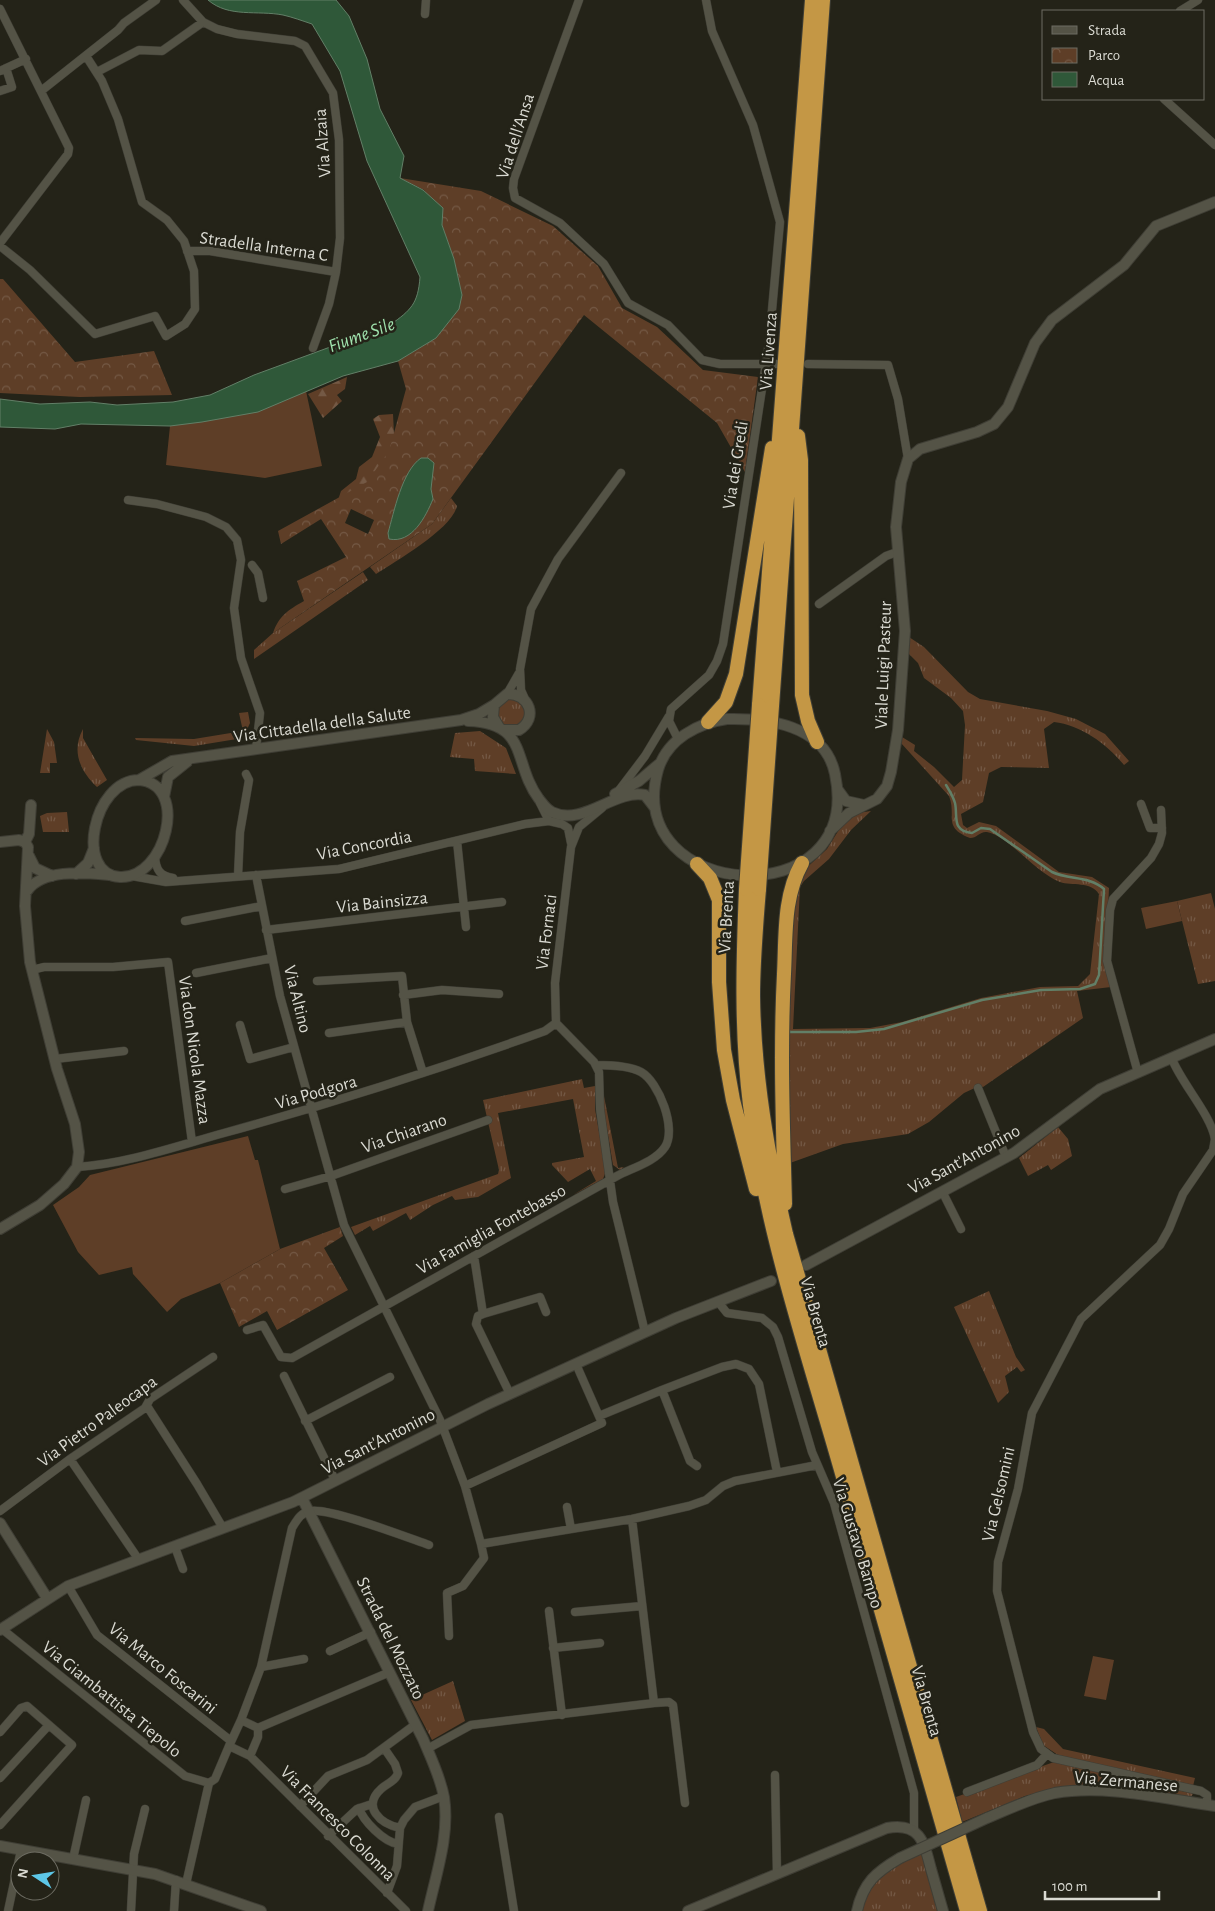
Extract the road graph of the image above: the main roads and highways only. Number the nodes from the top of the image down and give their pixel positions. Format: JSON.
{"nodes":[{"id":1,"x":812,"y":0,"type":"edge"},
{"id":2,"x":823,"y":0,"type":"edge"},
{"id":3,"x":788,"y":395,"type":"junction"},
{"id":4,"x":765,"y":705,"type":"joint"},
{"id":5,"x":708,"y":722,"type":"road end"},
{"id":6,"x":817,"y":742,"type":"road end"},
{"id":7,"x":802,"y":863,"type":"road end"},
{"id":8,"x":697,"y":864,"type":"road end"},
{"id":9,"x":752,"y":889,"type":"junction"},
{"id":10,"x":786,"y":1234,"type":"junction"},
{"id":11,"x":797,"y":1314,"type":"junction"},
{"id":12,"x":967,"y":1911,"type":"edge"},
{"id":13,"x":980,"y":1911,"type":"edge"}],
"edges":[{"from":1,"to":3,"type":"highway","name":"Via Livenza"},
{"from":2,"to":3,"type":"highway","name":"Via Livenza"},
{"from":3,"to":4,"type":"highway","name":"Via Livenza"},
{"from":3,"to":5,"type":"highway"},
{"from":3,"to":6,"type":"highway"},
{"from":4,"to":9,"type":"highway","name":"Via Brenta","bridge":true},
{"from":7,"to":10,"type":"highway"},
{"from":8,"to":11,"type":"highway"},
{"from":9,"to":10,"type":"highway","name":"Via Brenta"},
{"from":9,"to":11,"type":"highway","name":"Via Brenta"},
{"from":10,"to":13,"type":"highway","name":"Via Brenta"},
{"from":11,"to":12,"type":"highway","name":"Via Brenta"}]}
